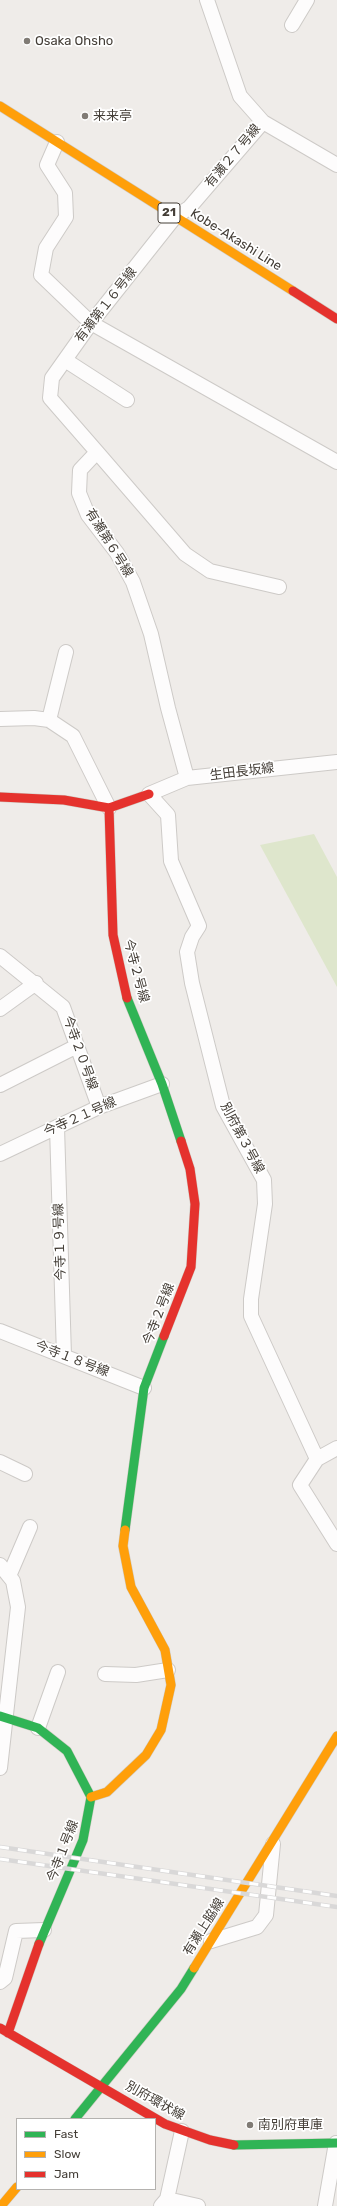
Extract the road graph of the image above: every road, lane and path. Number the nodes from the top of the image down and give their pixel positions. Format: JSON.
{"nodes":[{"id":1,"x":207,"y":0,"type":"edge"},
{"id":2,"x":307,"y":0,"type":"edge"},
{"id":3,"x":292,"y":25,"type":"dead end"},
{"id":4,"x":0,"y":106,"type":"edge"},
{"id":5,"x":263,"y":122,"type":"junction"},
{"id":6,"x":57,"y":142,"type":"junction"},
{"id":7,"x":337,"y":165,"type":"edge"},
{"id":8,"x":175,"y":217,"type":"junction"},
{"id":9,"x":337,"y":319,"type":"edge"},
{"id":10,"x":92,"y":323,"type":"junction"},
{"id":11,"x":65,"y":360,"type":"junction"},
{"id":12,"x":127,"y":400,"type":"dead end"},
{"id":13,"x":97,"y":452,"type":"junction"},
{"id":14,"x":337,"y":462,"type":"edge"},
{"id":15,"x":279,"y":587,"type":"dead end"},
{"id":16,"x":66,"y":652,"type":"dead end"},
{"id":17,"x":0,"y":719,"type":"edge"},
{"id":18,"x":49,"y":720,"type":"junction"},
{"id":19,"x":337,"y":762,"type":"edge"},
{"id":20,"x":187,"y":778,"type":"junction"},
{"id":21,"x":149,"y":794,"type":"junction"},
{"id":22,"x":0,"y":798,"type":"edge"},
{"id":23,"x":109,"y":808,"type":"junction"},
{"id":24,"x":0,"y":956,"type":"edge"},
{"id":25,"x":36,"y":983,"type":"junction"},
{"id":26,"x":0,"y":1009,"type":"edge"},
{"id":27,"x":77,"y":1046,"type":"junction"},
{"id":28,"x":162,"y":1084,"type":"junction"},
{"id":29,"x":0,"y":1085,"type":"edge"},
{"id":30,"x":99,"y":1107,"type":"junction"},
{"id":31,"x":57,"y":1127,"type":"junction"},
{"id":32,"x":0,"y":1154,"type":"edge"},
{"id":33,"x":0,"y":1331,"type":"edge"},
{"id":34,"x":64,"y":1356,"type":"junction"},
{"id":35,"x":144,"y":1388,"type":"junction"},
{"id":36,"x":337,"y":1448,"type":"edge"},
{"id":37,"x":317,"y":1459,"type":"junction"},
{"id":38,"x":0,"y":1462,"type":"edge"},
{"id":39,"x":25,"y":1474,"type":"dead end"},
{"id":40,"x":30,"y":1528,"type":"dead end"},
{"id":41,"x":337,"y":1544,"type":"edge"},
{"id":42,"x":0,"y":1565,"type":"edge"},
{"id":43,"x":9,"y":1576,"type":"junction"},
{"id":44,"x":168,"y":1670,"type":"junction"},
{"id":45,"x":58,"y":1672,"type":"dead end"},
{"id":46,"x":105,"y":1674,"type":"dead end"},
{"id":47,"x":3,"y":1716,"type":"edge"},
{"id":48,"x":38,"y":1728,"type":"junction"},
{"id":49,"x":337,"y":1736,"type":"edge"},
{"id":50,"x":0,"y":1768,"type":"edge"},
{"id":51,"x":91,"y":1796,"type":"junction"},
{"id":52,"x":274,"y":1839,"type":"junction"},
{"id":53,"x":44,"y":1930,"type":"junction"},
{"id":54,"x":211,"y":1941,"type":"junction"},
{"id":55,"x":0,"y":1982,"type":"edge"},
{"id":56,"x":3,"y":2034,"type":"edge"},
{"id":57,"x":102,"y":2086,"type":"junction"},
{"id":58,"x":76,"y":2118,"type":"edge"},
{"id":59,"x":155,"y":2118,"type":"edge"},
{"id":60,"x":156,"y":2119,"type":"edge"},
{"id":61,"x":182,"y":2131,"type":"junction"},
{"id":62,"x":336,"y":2143,"type":"edge"},
{"id":63,"x":16,"y":2188,"type":"edge"},
{"id":64,"x":164,"y":2203,"type":"edge"},
{"id":65,"x":1,"y":2206,"type":"edge"},
{"id":66,"x":198,"y":2206,"type":"edge"},
{"id":67,"x":325,"y":2206,"type":"edge"}],
"edges":[{"from":1,"to":5,"type":"street","name":"有瀬２７号線"},
{"from":2,"to":3,"type":"street"},
{"from":4,"to":6,"type":"street","name":"Kobe-Akashi Line","number":"21"},
{"from":5,"to":7,"type":"street"},
{"from":5,"to":8,"type":"street","name":"有瀬２７号線"},
{"from":6,"to":8,"type":"street","name":"Kobe-Akashi Line","number":"21"},
{"from":6,"to":10,"type":"street"},
{"from":8,"to":9,"type":"street","name":"Kobe-Akashi Line","number":"21"},
{"from":8,"to":10,"type":"street","name":"有瀬第１６号線"},
{"from":10,"to":11,"type":"street","name":"有瀬第１６号線"},
{"from":10,"to":14,"type":"street"},
{"from":11,"to":12,"type":"street"},
{"from":11,"to":13,"type":"street","name":"有瀬第１６号線"},
{"from":13,"to":15,"type":"street"},
{"from":13,"to":20,"type":"street","name":"有瀬第６号線"},
{"from":16,"to":18,"type":"street"},
{"from":17,"to":18,"type":"street"},
{"from":18,"to":23,"type":"street"},
{"from":19,"to":20,"type":"street","name":"生田長坂線"},
{"from":20,"to":21,"type":"street","name":"生田長坂線"},
{"from":21,"to":23,"type":"street"},
{"from":21,"to":37,"type":"street","name":"別府第３号線"},
{"from":22,"to":23,"type":"street"},
{"from":23,"to":28,"type":"street","name":"今寺２号線"},
{"from":24,"to":25,"type":"street","name":"今寺２０号線"},
{"from":25,"to":26,"type":"street"},
{"from":25,"to":27,"type":"street","name":"今寺２０号線"},
{"from":27,"to":29,"type":"street"},
{"from":27,"to":30,"type":"street","name":"今寺２０号線"},
{"from":28,"to":30,"type":"street","name":"今寺２１号線"},
{"from":28,"to":35,"type":"street","name":"今寺２号線"},
{"from":30,"to":31,"type":"street","name":"今寺２１号線"},
{"from":31,"to":32,"type":"street","name":"今寺２１号線"},
{"from":31,"to":34,"type":"street","name":"今寺１９号線"},
{"from":33,"to":34,"type":"street","name":"今寺１８号線"},
{"from":34,"to":35,"type":"street","name":"今寺１８号線"},
{"from":35,"to":44,"type":"street","name":"今寺２号線"},
{"from":36,"to":37,"type":"street"},
{"from":37,"to":41,"type":"street"},
{"from":38,"to":39,"type":"street"},
{"from":40,"to":43,"type":"street"},
{"from":42,"to":43,"type":"street"},
{"from":43,"to":47,"type":"street"},
{"from":44,"to":46,"type":"street"},
{"from":44,"to":51,"type":"street","name":"今寺２号線"},
{"from":45,"to":48,"type":"street"},
{"from":47,"to":48,"type":"street"},
{"from":47,"to":50,"type":"street"},
{"from":48,"to":51,"type":"street"},
{"from":49,"to":52,"type":"street","name":"有瀬上脇線"},
{"from":51,"to":53,"type":"street","name":"今寺１号線"},
{"from":52,"to":54,"type":"street","name":"有瀬上脇線"},
{"from":52,"to":54,"type":"street"},
{"from":53,"to":55,"type":"street"},
{"from":53,"to":56,"type":"street","name":"今寺１号線"},
{"from":54,"to":57,"type":"street","name":"有瀬上脇線"},
{"from":56,"to":57,"type":"street","name":"別府環状線"},
{"from":57,"to":58,"type":"street","name":"有瀬上脇線"},
{"from":57,"to":59,"type":"street","name":"別府環状線"},
{"from":60,"to":61,"type":"street","name":"別府環状線"},
{"from":61,"to":62,"type":"street","name":"別府環状線"},
{"from":61,"to":64,"type":"street"},
{"from":62,"to":67,"type":"street"},
{"from":63,"to":65,"type":"street"},
{"from":64,"to":66,"type":"street"}]}
